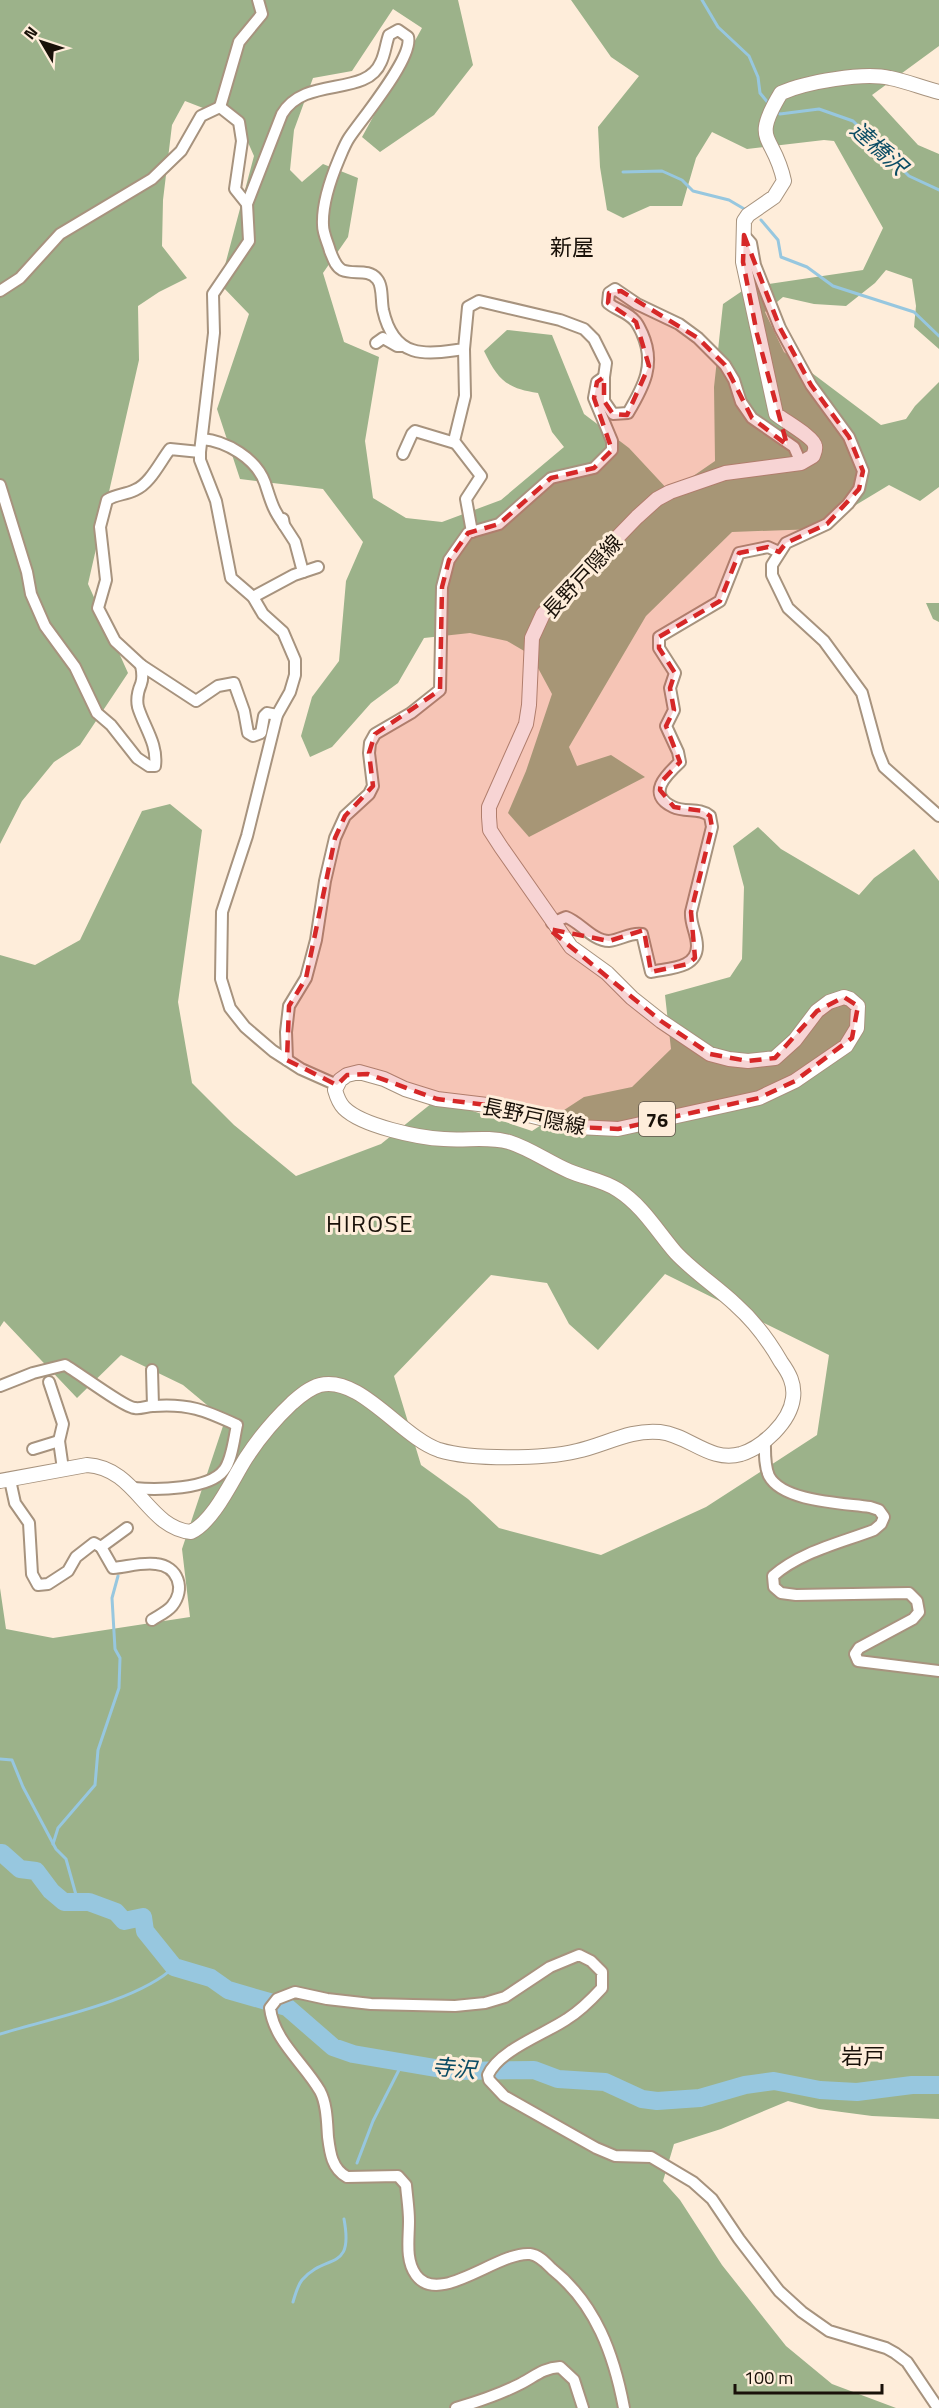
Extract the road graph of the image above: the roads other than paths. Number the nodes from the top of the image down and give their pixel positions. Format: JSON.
{"nodes":[{"id":1,"x":258,"y":0,"type":"edge"},
{"id":2,"x":939,"y":92,"type":"edge"},
{"id":3,"x":219,"y":108,"type":"junction"},
{"id":4,"x":247,"y":204,"type":"junction"},
{"id":5,"x":744,"y":235,"type":"junction"},
{"id":6,"x":0,"y":291,"type":"edge"},
{"id":7,"x":376,"y":344,"type":"dead end"},
{"id":8,"x":404,"y":346,"type":"junction"},
{"id":9,"x":464,"y":349,"type":"junction"},
{"id":10,"x":604,"y":377,"type":"junction"},
{"id":11,"x":202,"y":438,"type":"junction"},
{"id":12,"x":456,"y":443,"type":"junction"},
{"id":13,"x":200,"y":452,"type":"junction"},
{"id":14,"x":403,"y":454,"type":"dead end"},
{"id":15,"x":801,"y":463,"type":"junction"},
{"id":16,"x":0,"y":485,"type":"edge"},
{"id":17,"x":282,"y":511,"type":"dead end"},
{"id":18,"x":284,"y":525,"type":"junction"},
{"id":19,"x":472,"y":532,"type":"junction"},
{"id":20,"x":779,"y":552,"type":"junction"},
{"id":21,"x":318,"y":567,"type":"dead end"},
{"id":22,"x":303,"y":572,"type":"junction"},
{"id":23,"x":253,"y":597,"type":"junction"},
{"id":24,"x":141,"y":664,"type":"junction"},
{"id":25,"x":277,"y":715,"type":"junction"},
{"id":26,"x":939,"y":816,"type":"edge"},
{"id":27,"x":552,"y":923,"type":"junction"},
{"id":28,"x":287,"y":1060,"type":"junction"},
{"id":29,"x":337,"y":1085,"type":"junction"},
{"id":30,"x":152,"y":1371,"type":"dead end"},
{"id":31,"x":50,"y":1382,"type":"dead end"},
{"id":32,"x":0,"y":1386,"type":"edge"},
{"id":33,"x":153,"y":1406,"type":"junction"},
{"id":34,"x":765,"y":1439,"type":"junction"},
{"id":35,"x":59,"y":1441,"type":"junction"},
{"id":36,"x":33,"y":1449,"type":"dead end"},
{"id":37,"x":63,"y":1469,"type":"junction"},
{"id":38,"x":5,"y":1480,"type":"edge"},
{"id":39,"x":134,"y":1488,"type":"junction"},
{"id":40,"x":128,"y":1528,"type":"dead end"},
{"id":41,"x":101,"y":1547,"type":"junction"},
{"id":42,"x":152,"y":1620,"type":"dead end"},
{"id":43,"x":939,"y":1671,"type":"edge"},
{"id":44,"x":456,"y":2408,"type":"edge"},
{"id":45,"x":583,"y":2408,"type":"edge"},
{"id":46,"x":624,"y":2408,"type":"edge"},
{"id":47,"x":938,"y":2408,"type":"edge"}],
"edges":[{"from":1,"to":3,"type":"street"},
{"from":2,"to":5,"type":"main road"},
{"from":3,"to":4,"type":"street"},
{"from":3,"to":6,"type":"street"},
{"from":4,"to":8,"type":"street"},
{"from":4,"to":11,"type":"street"},
{"from":5,"to":15,"type":"main road"},
{"from":5,"to":20,"type":"street"},
{"from":7,"to":8,"type":"street"},
{"from":8,"to":9,"type":"street"},
{"from":9,"to":10,"type":"street"},
{"from":9,"to":12,"type":"street"},
{"from":10,"to":15,"type":"street"},
{"from":10,"to":19,"type":"street"},
{"from":11,"to":13,"type":"street"},
{"from":11,"to":18,"type":"street"},
{"from":12,"to":14,"type":"street"},
{"from":12,"to":19,"type":"street"},
{"from":13,"to":23,"type":"street"},
{"from":13,"to":24,"type":"street"},
{"from":15,"to":27,"type":"main road","name":"長野戸隠線","number":"76"},
{"from":16,"to":24,"type":"street"},
{"from":17,"to":18,"type":"street"},
{"from":18,"to":22,"type":"street"},
{"from":19,"to":28,"type":"street"},
{"from":20,"to":26,"type":"street"},
{"from":20,"to":27,"type":"street"},
{"from":21,"to":22,"type":"street"},
{"from":22,"to":23,"type":"street"},
{"from":23,"to":25,"type":"street"},
{"from":24,"to":25,"type":"street"},
{"from":25,"to":28,"type":"street"},
{"from":27,"to":29,"type":"main road","name":"長野戸隠線","number":"76"},
{"from":28,"to":29,"type":"street"},
{"from":29,"to":34,"type":"main road","name":"長野戸隠線"},
{"from":30,"to":33,"type":"street"},
{"from":31,"to":35,"type":"street"},
{"from":32,"to":33,"type":"street"},
{"from":33,"to":39,"type":"street"},
{"from":34,"to":39,"type":"main road","name":"長野戸隠線"},
{"from":34,"to":43,"type":"street"},
{"from":35,"to":36,"type":"street"},
{"from":35,"to":37,"type":"street"},
{"from":37,"to":38,"type":"main road","name":"長野戸隠線"},
{"from":37,"to":39,"type":"main road","name":"長野戸隠線"},
{"from":38,"to":41,"type":"street"},
{"from":40,"to":41,"type":"street"},
{"from":41,"to":42,"type":"street"},
{"from":44,"to":45,"type":"street"},
{"from":46,"to":47,"type":"street"}]}
